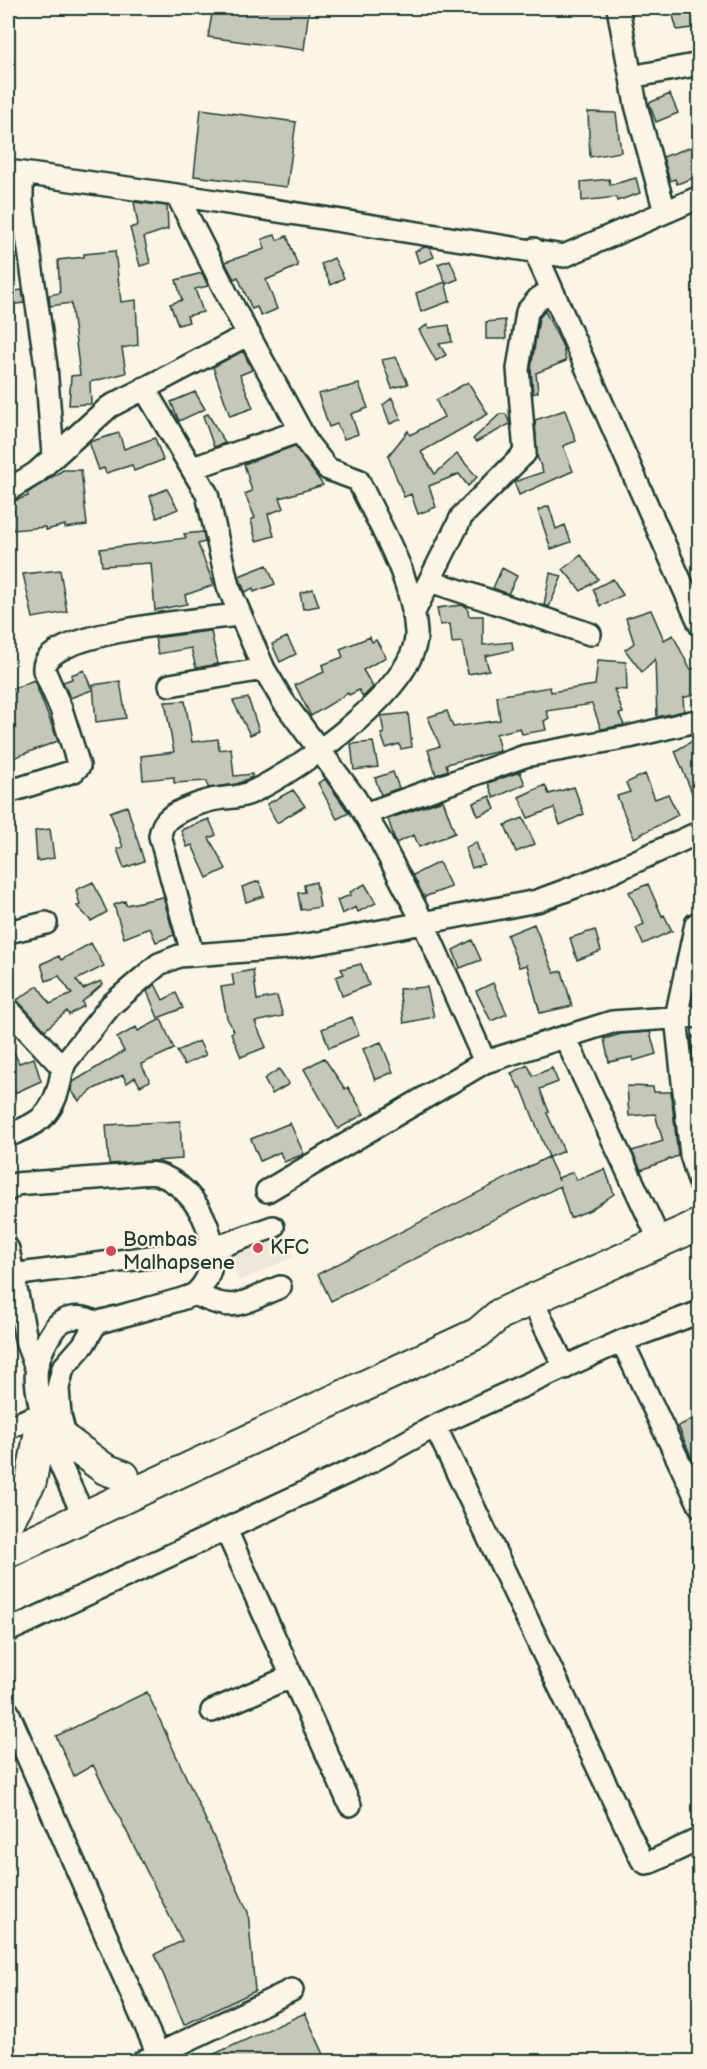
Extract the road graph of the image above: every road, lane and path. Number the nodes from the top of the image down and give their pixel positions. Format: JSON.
{"nodes":[{"id":1,"x":618,"y":8,"type":"edge"},
{"id":2,"x":699,"y":64,"type":"edge"},
{"id":3,"x":631,"y":77,"type":"junction"},
{"id":4,"x":15,"y":172,"type":"edge"},
{"id":5,"x":177,"y":195,"type":"junction"},
{"id":6,"x":699,"y":197,"type":"edge"},
{"id":7,"x":665,"y":212,"type":"junction"},
{"id":8,"x":534,"y":249,"type":"junction"},
{"id":9,"x":551,"y":291,"type":"junction"},
{"id":10,"x":249,"y":334,"type":"junction"},
{"id":11,"x":144,"y":388,"type":"junction"},
{"id":12,"x":300,"y":431,"type":"junction"},
{"id":13,"x":53,"y":455,"type":"junction"},
{"id":14,"x":193,"y":468,"type":"junction"},
{"id":15,"x":8,"y":490,"type":"edge"},
{"id":16,"x":430,"y":581,"type":"junction"},
{"id":17,"x":413,"y":614,"type":"junction"},
{"id":18,"x":240,"y":615,"type":"junction"},
{"id":19,"x":699,"y":625,"type":"edge"},
{"id":20,"x":590,"y":634,"type":"dead end"},
{"id":21,"x":264,"y":669,"type":"junction"},
{"id":22,"x":170,"y":685,"type":"dead end"},
{"id":23,"x":699,"y":720,"type":"edge"},
{"id":24,"x":318,"y":748,"type":"junction"},
{"id":25,"x":8,"y":792,"type":"edge"},
{"id":26,"x":365,"y":814,"type":"junction"},
{"id":27,"x":699,"y":832,"type":"edge"},
{"id":28,"x":46,"y":922,"type":"dead end"},
{"id":29,"x":423,"y":922,"type":"junction"},
{"id":30,"x":696,"y":924,"type":"dead end"},
{"id":31,"x":8,"y":932,"type":"edge"},
{"id":32,"x":192,"y":953,"type":"junction"},
{"id":33,"x":8,"y":1009,"type":"edge"},
{"id":34,"x":699,"y":1016,"type":"edge"},
{"id":35,"x":676,"y":1017,"type":"junction"},
{"id":36,"x":565,"y":1037,"type":"junction"},
{"id":37,"x":484,"y":1062,"type":"junction"},
{"id":38,"x":62,"y":1067,"type":"junction"},
{"id":39,"x":8,"y":1136,"type":"edge"},
{"id":40,"x":699,"y":1184,"type":"edge"},
{"id":41,"x":8,"y":1190,"type":"edge"},
{"id":42,"x":267,"y":1191,"type":"dead end"},
{"id":43,"x":699,"y":1224,"type":"edge"},
{"id":44,"x":273,"y":1227,"type":"dead end"},
{"id":45,"x":660,"y":1241,"type":"junction"},
{"id":46,"x":8,"y":1249,"type":"edge"},
{"id":47,"x":212,"y":1249,"type":"junction"},
{"id":48,"x":12,"y":1275,"type":"junction"},
{"id":49,"x":280,"y":1287,"type":"dead end"},
{"id":50,"x":195,"y":1294,"type":"junction"},
{"id":51,"x":12,"y":1296,"type":"edge"},
{"id":52,"x":532,"y":1300,"type":"junction"},
{"id":53,"x":699,"y":1311,"type":"edge"},
{"id":54,"x":500,"y":1314,"type":"junction"},
{"id":55,"x":96,"y":1323,"type":"junction"},
{"id":56,"x":622,"y":1341,"type":"junction"},
{"id":57,"x":36,"y":1368,"type":"junction"},
{"id":58,"x":565,"y":1368,"type":"junction"},
{"id":59,"x":42,"y":1416,"type":"junction"},
{"id":60,"x":435,"y":1426,"type":"junction"},
{"id":61,"x":8,"y":1428,"type":"edge"},
{"id":62,"x":67,"y":1441,"type":"junction"},
{"id":63,"x":124,"y":1476,"type":"junction"},
{"id":64,"x":85,"y":1504,"type":"junction"},
{"id":65,"x":699,"y":1506,"type":"edge"},
{"id":66,"x":8,"y":1522,"type":"edge"},
{"id":67,"x":8,"y":1530,"type":"edge"},
{"id":68,"x":226,"y":1530,"type":"junction"},
{"id":69,"x":8,"y":1552,"type":"edge"},
{"id":70,"x":8,"y":1630,"type":"edge"},
{"id":71,"x":292,"y":1676,"type":"junction"},
{"id":72,"x":212,"y":1711,"type":"dead end"},
{"id":73,"x":8,"y":1712,"type":"edge"},
{"id":74,"x":350,"y":1805,"type":"dead end"},
{"id":75,"x":699,"y":1839,"type":"edge"},
{"id":76,"x":292,"y":1990,"type":"dead end"},
{"id":77,"x":150,"y":2058,"type":"edge"}],
"edges":[{"from":1,"to":3,"type":"street"},
{"from":2,"to":3,"type":"street"},
{"from":3,"to":7,"type":"street"},
{"from":4,"to":5,"type":"street"},
{"from":4,"to":13,"type":"street"},
{"from":5,"to":8,"type":"street"},
{"from":5,"to":10,"type":"street"},
{"from":6,"to":7,"type":"street"},
{"from":7,"to":8,"type":"street"},
{"from":8,"to":9,"type":"street"},
{"from":9,"to":16,"type":"street"},
{"from":9,"to":19,"type":"street"},
{"from":10,"to":11,"type":"street"},
{"from":10,"to":12,"type":"street"},
{"from":11,"to":13,"type":"street"},
{"from":11,"to":14,"type":"street"},
{"from":12,"to":14,"type":"street"},
{"from":12,"to":17,"type":"street"},
{"from":13,"to":15,"type":"street"},
{"from":14,"to":18,"type":"street"},
{"from":16,"to":17,"type":"street"},
{"from":16,"to":20,"type":"street"},
{"from":17,"to":24,"type":"street"},
{"from":18,"to":21,"type":"street"},
{"from":18,"to":25,"type":"street"},
{"from":21,"to":22,"type":"street"},
{"from":21,"to":24,"type":"street"},
{"from":23,"to":26,"type":"street"},
{"from":24,"to":26,"type":"street"},
{"from":24,"to":32,"type":"street"},
{"from":26,"to":29,"type":"street"},
{"from":27,"to":29,"type":"street"},
{"from":28,"to":31,"type":"street"},
{"from":29,"to":32,"type":"street"},
{"from":29,"to":37,"type":"street"},
{"from":30,"to":35,"type":"street"},
{"from":32,"to":38,"type":"street"},
{"from":33,"to":38,"type":"street"},
{"from":34,"to":35,"type":"street"},
{"from":35,"to":36,"type":"street"},
{"from":35,"to":40,"type":"street"},
{"from":36,"to":37,"type":"street"},
{"from":36,"to":45,"type":"street"},
{"from":37,"to":42,"type":"street"},
{"from":38,"to":39,"type":"street"},
{"from":41,"to":47,"type":"street"},
{"from":43,"to":45,"type":"highway"},
{"from":44,"to":47,"type":"street"},
{"from":45,"to":52,"type":"highway"},
{"from":46,"to":48,"type":"street"},
{"from":47,"to":48,"type":"street"},
{"from":47,"to":50,"type":"street"},
{"from":48,"to":51,"type":"street"},
{"from":49,"to":50,"type":"street"},
{"from":50,"to":55,"type":"street"},
{"from":51,"to":57,"type":"street"},
{"from":52,"to":54,"type":"highway"},
{"from":52,"to":58,"type":"street"},
{"from":53,"to":56,"type":"street"},
{"from":54,"to":63,"type":"highway"},
{"from":54,"to":64,"type":"highway"},
{"from":55,"to":57,"type":"street"},
{"from":55,"to":62,"type":"street"},
{"from":56,"to":58,"type":"street"},
{"from":56,"to":65,"type":"street"},
{"from":57,"to":59,"type":"street"},
{"from":58,"to":60,"type":"street"},
{"from":59,"to":61,"type":"street"},
{"from":59,"to":64,"type":"street"},
{"from":59,"to":66,"type":"highway"},
{"from":60,"to":68,"type":"street"},
{"from":60,"to":75,"type":"street"},
{"from":62,"to":63,"type":"highway"},
{"from":62,"to":64,"type":"street"},
{"from":63,"to":64,"type":"highway"},
{"from":64,"to":67,"type":"highway"},
{"from":64,"to":69,"type":"highway"},
{"from":68,"to":70,"type":"street"},
{"from":68,"to":71,"type":"street"},
{"from":71,"to":72,"type":"street"},
{"from":71,"to":74,"type":"street"},
{"from":73,"to":77,"type":"street"},
{"from":76,"to":77,"type":"street"}]}
